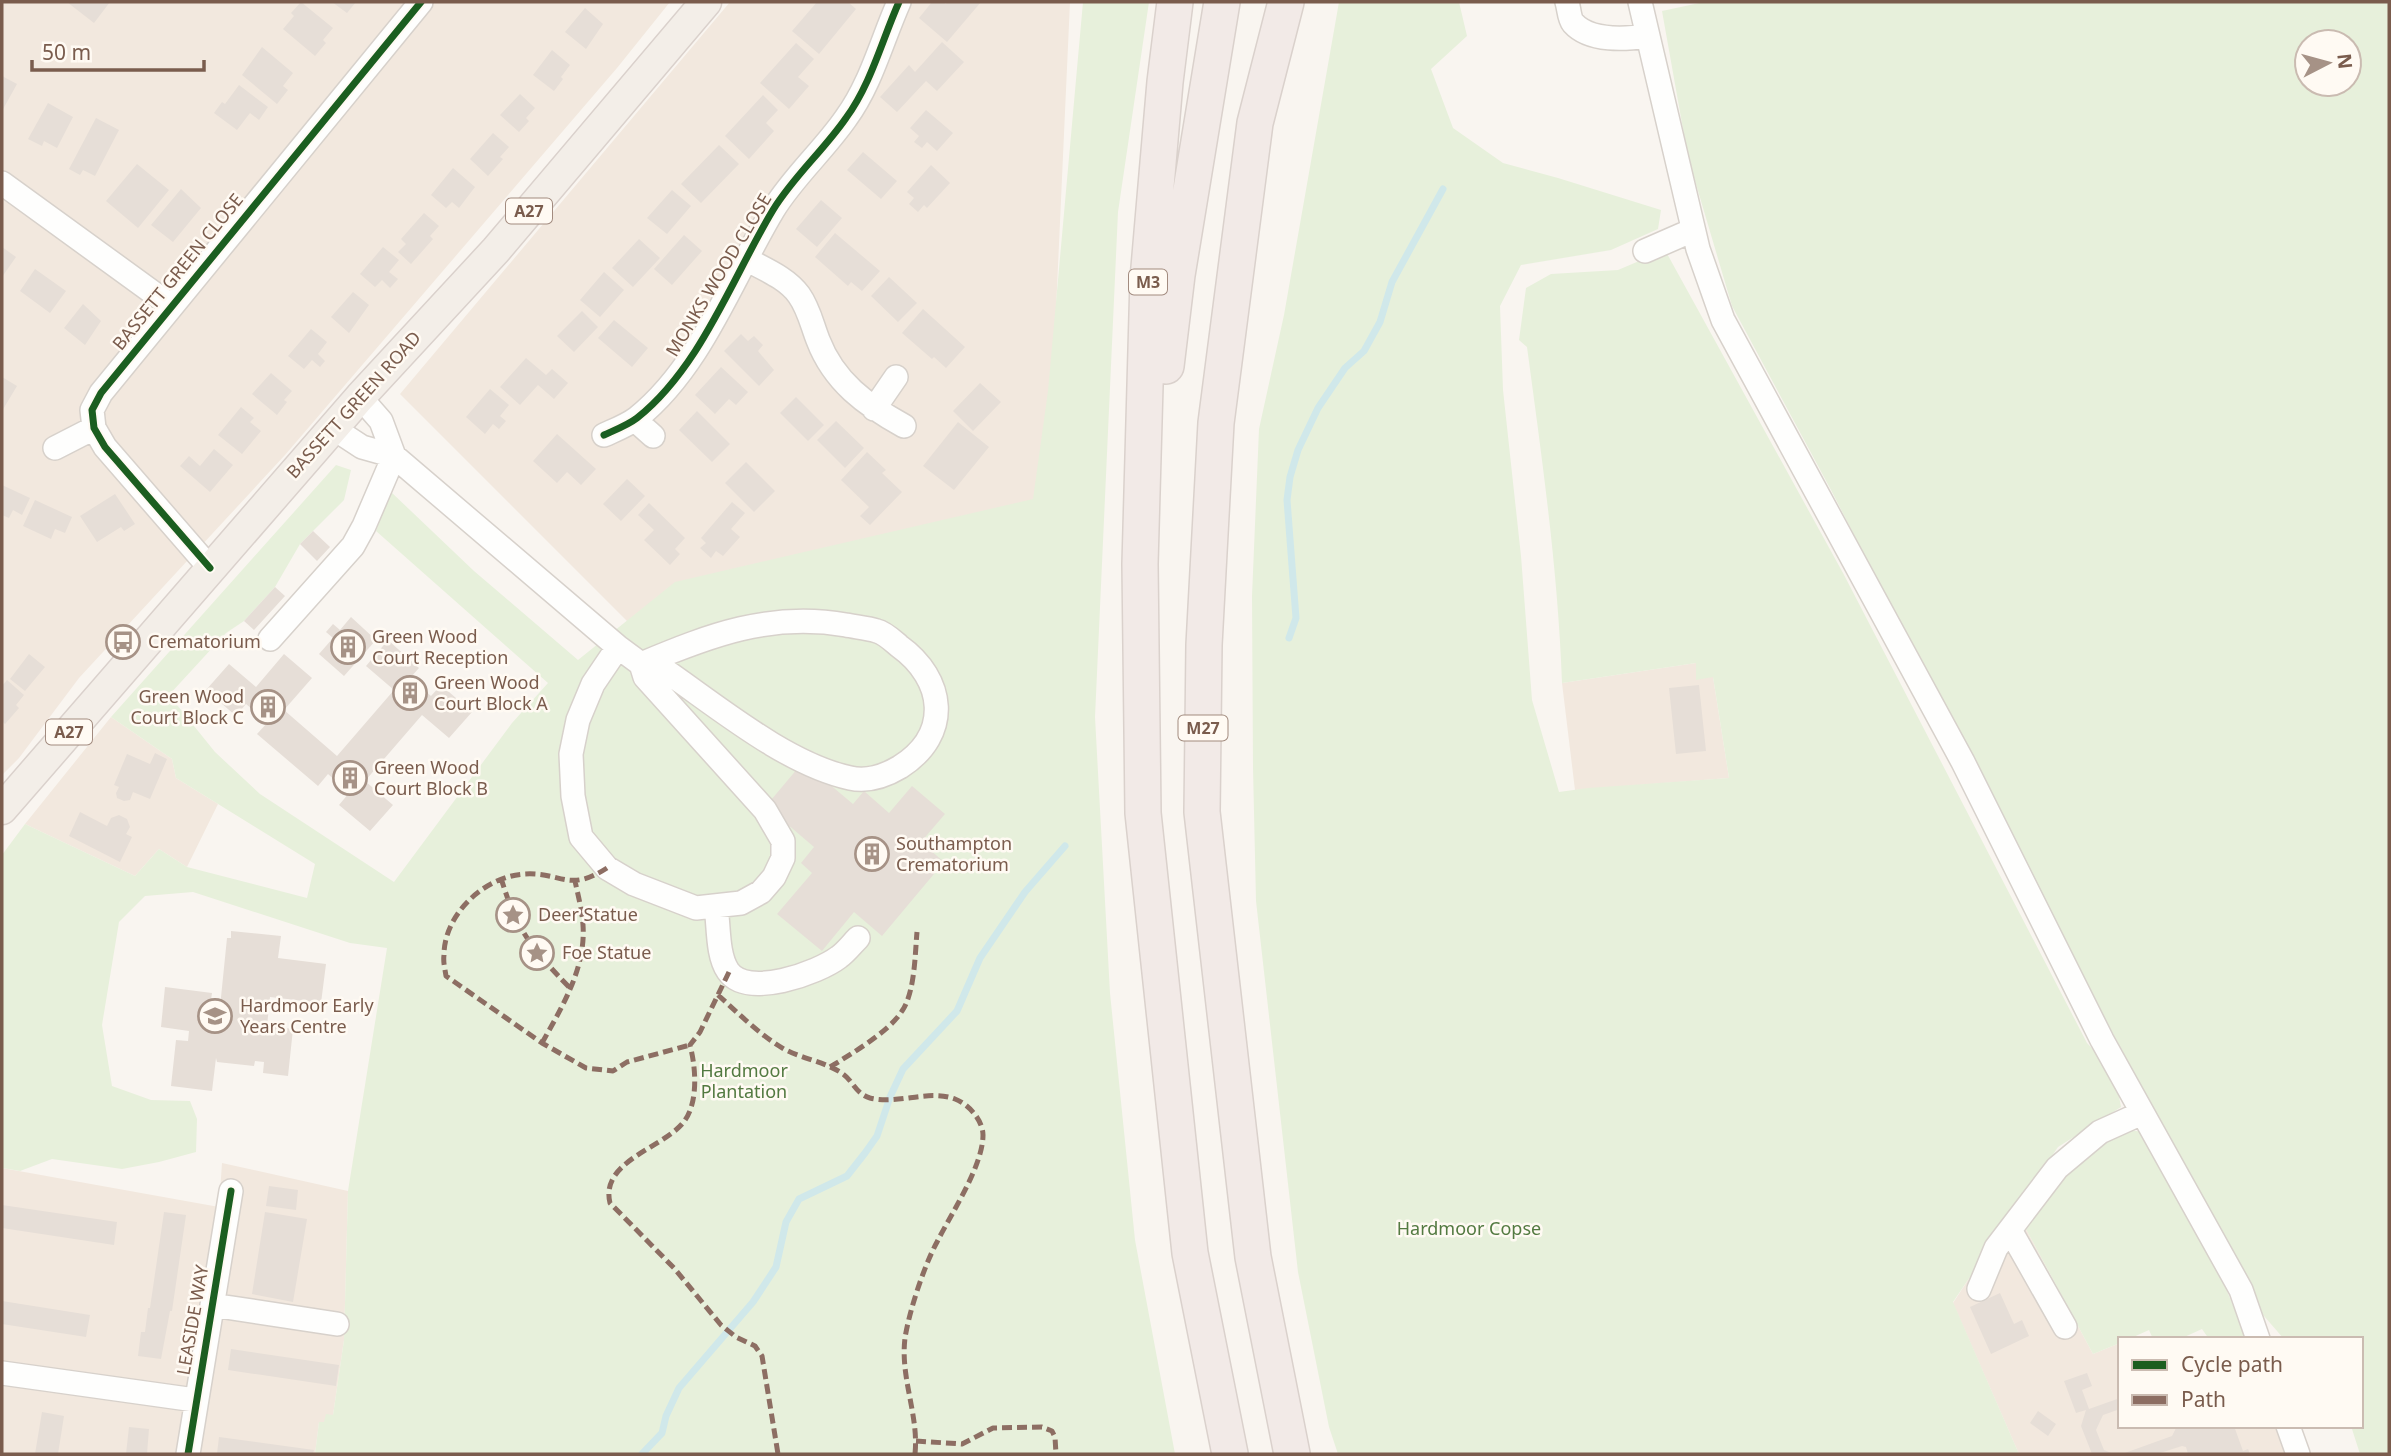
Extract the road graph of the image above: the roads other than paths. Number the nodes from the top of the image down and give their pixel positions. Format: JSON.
{"nodes":[{"id":1,"x":421,"y":2,"type":"edge"},
{"id":2,"x":706,"y":2,"type":"edge"},
{"id":3,"x":899,"y":2,"type":"edge"},
{"id":4,"x":1175,"y":2,"type":"edge"},
{"id":5,"x":1222,"y":2,"type":"edge"},
{"id":6,"x":1286,"y":2,"type":"edge"},
{"id":7,"x":1567,"y":2,"type":"edge"},
{"id":8,"x":1640,"y":2,"type":"edge"},
{"id":9,"x":1648,"y":36,"type":"junction"},
{"id":10,"x":2,"y":183,"type":"edge"},
{"id":11,"x":1693,"y":230,"type":"junction"},
{"id":12,"x":1645,"y":251,"type":"dead end"},
{"id":13,"x":746,"y":259,"type":"junction"},
{"id":14,"x":170,"y":305,"type":"junction"},
{"id":15,"x":896,"y":377,"type":"dead end"},
{"id":16,"x":360,"y":397,"type":"junction"},
{"id":17,"x":874,"y":410,"type":"junction"},
{"id":18,"x":635,"y":420,"type":"junction"},
{"id":19,"x":904,"y":426,"type":"dead end"},
{"id":20,"x":93,"y":428,"type":"junction"},
{"id":21,"x":332,"y":428,"type":"junction"},
{"id":22,"x":604,"y":435,"type":"dead end"},
{"id":23,"x":653,"y":436,"type":"dead end"},
{"id":24,"x":55,"y":448,"type":"dead end"},
{"id":25,"x":394,"y":456,"type":"junction"},
{"id":26,"x":1140,"y":564,"type":"junction"},
{"id":27,"x":211,"y":568,"type":"junction"},
{"id":28,"x":270,"y":639,"type":"dead end"},
{"id":29,"x":618,"y":647,"type":"junction"},
{"id":30,"x":641,"y":664,"type":"junction"},
{"id":31,"x":2,"y":809,"type":"edge"},
{"id":32,"x":716,"y":907,"type":"junction"},
{"id":33,"x":858,"y":938,"type":"dead end"},
{"id":34,"x":2142,"y":1112,"type":"junction"},
{"id":35,"x":231,"y":1191,"type":"dead end"},
{"id":36,"x":2010,"y":1230,"type":"junction"},
{"id":37,"x":1979,"y":1289,"type":"dead end"},
{"id":38,"x":212,"y":1305,"type":"junction"},
{"id":39,"x":337,"y":1324,"type":"dead end"},
{"id":40,"x":2065,"y":1327,"type":"dead end"},
{"id":41,"x":2257,"y":1337,"type":"edge"},
{"id":42,"x":2,"y":1374,"type":"edge"},
{"id":43,"x":195,"y":1400,"type":"junction"},
{"id":44,"x":2289,"y":1428,"type":"edge"},
{"id":45,"x":188,"y":1454,"type":"edge"},
{"id":46,"x":1230,"y":1454,"type":"edge"},
{"id":47,"x":1292,"y":1454,"type":"edge"},
{"id":48,"x":2298,"y":1454,"type":"edge"}],
"edges":[{"from":1,"to":14,"type":"street","name":"BASSETT GREEN CLOSE"},
{"from":2,"to":16,"type":"main road","name":"BASSETT GREEN ROAD","number":"A27"},
{"from":3,"to":13,"type":"street","name":"MONKS WOOD CLOSE"},
{"from":4,"to":26,"type":"highway","number":"M3"},
{"from":5,"to":26,"type":"highway"},
{"from":6,"to":47,"type":"highway","number":"M27"},
{"from":7,"to":9,"type":"street"},
{"from":8,"to":9,"type":"street"},
{"from":9,"to":11,"type":"street"},
{"from":10,"to":14,"type":"street","name":"BASSETT GREEN CLOSE"},
{"from":11,"to":12,"type":"street"},
{"from":11,"to":34,"type":"street"},
{"from":13,"to":17,"type":"street","name":"MONKS WOOD CLOSE"},
{"from":13,"to":18,"type":"street","name":"MONKS WOOD CLOSE"},
{"from":14,"to":20,"type":"street","name":"BASSETT GREEN CLOSE"},
{"from":15,"to":17,"type":"street"},
{"from":16,"to":21,"type":"main road","name":"BASSETT GREEN ROAD","number":"A27"},
{"from":16,"to":25,"type":"street"},
{"from":17,"to":19,"type":"street","name":"MONKS WOOD CLOSE"},
{"from":18,"to":22,"type":"street","name":"MONKS WOOD CLOSE"},
{"from":18,"to":23,"type":"street"},
{"from":20,"to":24,"type":"street"},
{"from":20,"to":27,"type":"street"},
{"from":21,"to":25,"type":"street"},
{"from":21,"to":27,"type":"main road","name":"BASSETT GREEN ROAD","number":"A27"},
{"from":25,"to":28,"type":"street"},
{"from":25,"to":29,"type":"street"},
{"from":26,"to":46,"type":"highway"},
{"from":27,"to":31,"type":"main road","name":"BASSETT GREEN ROAD","number":"A27"},
{"from":29,"to":30,"type":"street"},
{"from":29,"to":32,"type":"street"},
{"from":30,"to":30,"type":"street"},
{"from":30,"to":32,"type":"street"},
{"from":32,"to":33,"type":"street"},
{"from":34,"to":36,"type":"street"},
{"from":34,"to":41,"type":"street"},
{"from":35,"to":38,"type":"street","name":"LEASIDE WAY"},
{"from":36,"to":37,"type":"street"},
{"from":36,"to":40,"type":"street"},
{"from":38,"to":39,"type":"street","name":"LEASIDE WAY"},
{"from":38,"to":43,"type":"street","name":"LEASIDE WAY"},
{"from":42,"to":43,"type":"street","name":"LEASIDE WAY"},
{"from":43,"to":45,"type":"street","name":"LEASIDE WAY"},
{"from":44,"to":48,"type":"street"}]}
